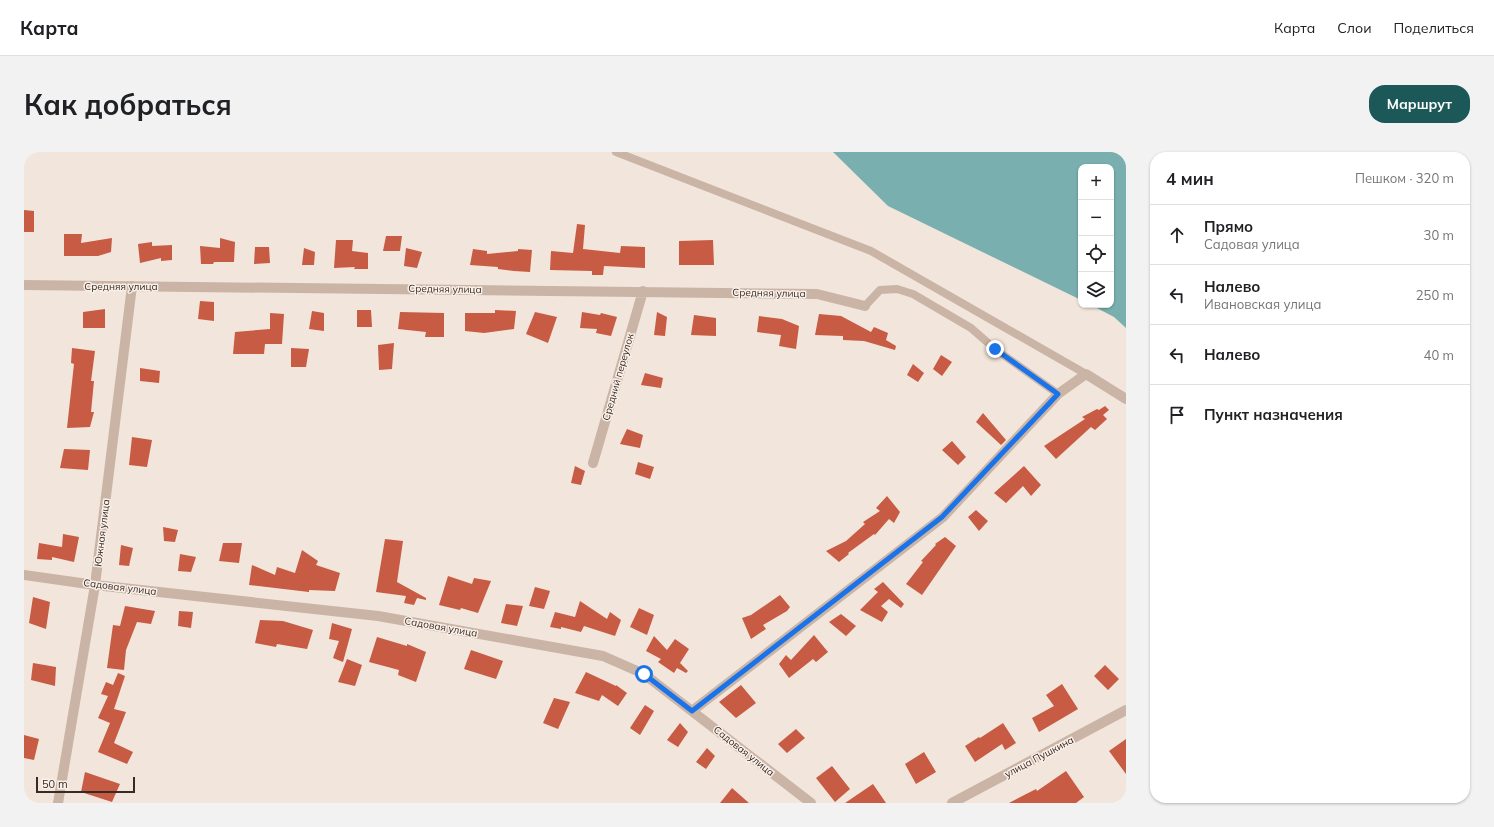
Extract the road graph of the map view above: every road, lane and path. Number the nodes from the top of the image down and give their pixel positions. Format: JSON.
{"nodes":[{"id":1,"x":616,"y":152,"type":"edge"},
{"id":2,"x":24,"y":285,"type":"edge"},
{"id":3,"x":132,"y":286,"type":"junction"},
{"id":4,"x":643,"y":291,"type":"junction"},
{"id":5,"x":865,"y":306,"type":"joint"},
{"id":6,"x":1086,"y":374,"type":"junction"},
{"id":7,"x":1058,"y":394,"type":"junction"},
{"id":8,"x":1126,"y":399,"type":"edge"},
{"id":9,"x":593,"y":463,"type":"dead end"},
{"id":10,"x":24,"y":575,"type":"edge"},
{"id":11,"x":95,"y":585,"type":"junction"},
{"id":12,"x":1126,"y":710,"type":"edge"},
{"id":13,"x":692,"y":711,"type":"junction"},
{"id":14,"x":58,"y":803,"type":"edge"},
{"id":15,"x":811,"y":803,"type":"edge"},
{"id":16,"x":952,"y":803,"type":"edge"}],
"edges":[{"from":1,"to":6,"type":"lane"},
{"from":2,"to":3,"type":"street","name":"Средняя улица"},
{"from":3,"to":4,"type":"street","name":"Средняя улица"},
{"from":3,"to":11,"type":"street","name":"Южная улица"},
{"from":4,"to":5,"type":"street","name":"Средняя улица"},
{"from":4,"to":9,"type":"street","name":"Средний переулок"},
{"from":5,"to":7,"type":"lane"},
{"from":6,"to":7,"type":"street"},
{"from":6,"to":8,"type":"street"},
{"from":7,"to":13,"type":"street"},
{"from":10,"to":11,"type":"street","name":"Садовая улица"},
{"from":11,"to":13,"type":"street","name":"Садовая улица"},
{"from":11,"to":14,"type":"street","name":"Южная улица"},
{"from":12,"to":16,"type":"street","name":"улица Пушкина"},
{"from":13,"to":15,"type":"street","name":"Садовая улица"}]}
